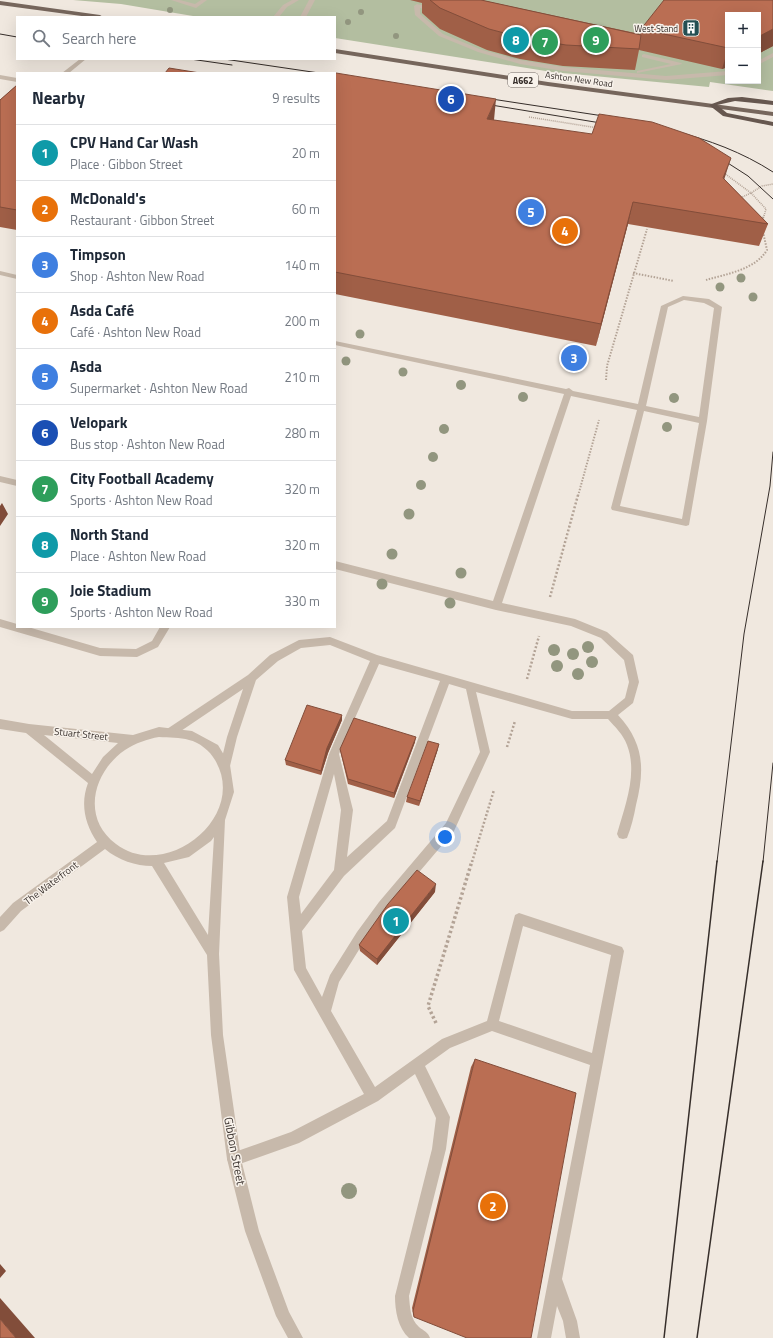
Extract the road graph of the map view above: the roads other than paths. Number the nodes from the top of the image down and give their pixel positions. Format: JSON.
{"nodes":[{"id":1,"x":174,"y":0,"type":"edge"},
{"id":2,"x":204,"y":0,"type":"edge"},
{"id":3,"x":296,"y":0,"type":"edge"},
{"id":4,"x":312,"y":0,"type":"edge"},
{"id":5,"x":0,"y":3,"type":"edge"},
{"id":6,"x":441,"y":11,"type":"edge"},
{"id":7,"x":93,"y":16,"type":"edge"},
{"id":8,"x":277,"y":16,"type":"edge"},
{"id":9,"x":304,"y":16,"type":"edge"},
{"id":10,"x":336,"y":51,"type":"edge"},
{"id":11,"x":773,"y":55,"type":"edge"},
{"id":12,"x":644,"y":56,"type":"edge"},
{"id":13,"x":82,"y":60,"type":"edge"},
{"id":14,"x":761,"y":61,"type":"edge"},
{"id":15,"x":66,"y":72,"type":"edge"},
{"id":16,"x":725,"y":73,"type":"edge"},
{"id":17,"x":628,"y":74,"type":"junction"},
{"id":18,"x":0,"y":77,"type":"edge"},
{"id":19,"x":16,"y":80,"type":"edge"},
{"id":20,"x":773,"y":103,"type":"edge"},
{"id":21,"x":712,"y":106,"type":"junction"},
{"id":22,"x":773,"y":114,"type":"edge"},
{"id":23,"x":773,"y":124,"type":"edge"},
{"id":24,"x":0,"y":273,"type":"edge"},
{"id":25,"x":16,"y":277,"type":"edge"},
{"id":26,"x":336,"y":343,"type":"edge"},
{"id":27,"x":569,"y":391,"type":"junction"},
{"id":28,"x":641,"y":408,"type":"junction"},
{"id":29,"x":703,"y":421,"type":"junction"},
{"id":30,"x":0,"y":479,"type":"edge"},
{"id":31,"x":16,"y":483,"type":"edge"},
{"id":32,"x":336,"y":565,"type":"edge"},
{"id":33,"x":496,"y":606,"type":"junction"},
{"id":34,"x":1,"y":623,"type":"edge"},
{"id":35,"x":16,"y":627,"type":"edge"},
{"id":36,"x":18,"y":628,"type":"edge"},
{"id":37,"x":164,"y":628,"type":"edge"},
{"id":38,"x":376,"y":659,"type":"junction"},
{"id":39,"x":252,"y":678,"type":"junction"},
{"id":40,"x":446,"y":678,"type":"junction"},
{"id":41,"x":470,"y":686,"type":"junction"},
{"id":42,"x":612,"y":716,"type":"junction"},
{"id":43,"x":0,"y":724,"type":"edge"},
{"id":44,"x":29,"y":729,"type":"junction"},
{"id":45,"x":171,"y":732,"type":"junction"},
{"id":46,"x":134,"y":740,"type":"junction"},
{"id":47,"x":334,"y":754,"type":"junction"},
{"id":48,"x":225,"y":766,"type":"junction"},
{"id":49,"x":93,"y":781,"type":"junction"},
{"id":50,"x":220,"y":821,"type":"junction"},
{"id":51,"x":623,"y":834,"type":"dead end"},
{"id":52,"x":105,"y":843,"type":"junction"},
{"id":53,"x":155,"y":860,"type":"junction"},
{"id":54,"x":340,"y":872,"type":"junction"},
{"id":55,"x":0,"y":926,"type":"edge"},
{"id":56,"x":296,"y":930,"type":"junction"},
{"id":57,"x":214,"y":954,"type":"junction"},
{"id":58,"x":324,"y":1012,"type":"junction"},
{"id":59,"x":492,"y":1025,"type":"junction"},
{"id":60,"x":597,"y":1061,"type":"junction"},
{"id":61,"x":417,"y":1066,"type":"junction"},
{"id":62,"x":373,"y":1096,"type":"junction"},
{"id":63,"x":234,"y":1159,"type":"junction"},
{"id":64,"x":556,"y":1279,"type":"junction"},
{"id":65,"x":419,"y":1337,"type":"edge"},
{"id":66,"x":296,"y":1338,"type":"edge"},
{"id":67,"x":544,"y":1338,"type":"edge"},
{"id":68,"x":573,"y":1338,"type":"edge"}],
"edges":[{"from":1,"to":2,"type":"street"},
{"from":3,"to":8,"type":"street"},
{"from":4,"to":9,"type":"street"},
{"from":5,"to":7,"type":"main road"},
{"from":6,"to":17,"type":"street"},
{"from":10,"to":21,"type":"main road","name":"Ashton New Road","number":"A662"},
{"from":11,"to":14,"type":"street"},
{"from":12,"to":17,"type":"street"},
{"from":13,"to":15,"type":"street"},
{"from":16,"to":17,"type":"street"},
{"from":18,"to":19,"type":"street"},
{"from":20,"to":21,"type":"highway"},
{"from":21,"to":22,"type":"main road","name":"Ashton New Road","number":"A662"},
{"from":21,"to":23,"type":"highway"},
{"from":24,"to":25,"type":"street"},
{"from":26,"to":27,"type":"street"},
{"from":27,"to":28,"type":"street"},
{"from":27,"to":33,"type":"street"},
{"from":28,"to":29,"type":"street"},
{"from":28,"to":29,"type":"street"},
{"from":28,"to":29,"type":"street"},
{"from":30,"to":31,"type":"street"},
{"from":32,"to":33,"type":"street"},
{"from":33,"to":42,"type":"street"},
{"from":34,"to":35,"type":"street"},
{"from":36,"to":37,"type":"street"},
{"from":38,"to":39,"type":"street"},
{"from":38,"to":40,"type":"street"},
{"from":38,"to":47,"type":"street"},
{"from":39,"to":45,"type":"street"},
{"from":39,"to":48,"type":"street"},
{"from":40,"to":41,"type":"street"},
{"from":40,"to":54,"type":"street"},
{"from":41,"to":42,"type":"street"},
{"from":41,"to":58,"type":"street"},
{"from":42,"to":51,"type":"street"},
{"from":43,"to":44,"type":"street","name":"Stuart Street"},
{"from":44,"to":46,"type":"street","name":"Stuart Street"},
{"from":44,"to":49,"type":"street","name":"Stuart Street"},
{"from":45,"to":46,"type":"street"},
{"from":45,"to":48,"type":"street"},
{"from":46,"to":49,"type":"street"},
{"from":47,"to":54,"type":"street"},
{"from":47,"to":56,"type":"street"},
{"from":48,"to":50,"type":"street"},
{"from":49,"to":52,"type":"street"},
{"from":50,"to":53,"type":"street"},
{"from":50,"to":57,"type":"street","name":"Gibbon Street"},
{"from":52,"to":53,"type":"street"},
{"from":52,"to":55,"type":"street","name":"The Waterfront"},
{"from":53,"to":57,"type":"street"},
{"from":54,"to":56,"type":"street"},
{"from":56,"to":58,"type":"street"},
{"from":57,"to":63,"type":"street","name":"Gibbon Street"},
{"from":58,"to":62,"type":"street"},
{"from":59,"to":60,"type":"street"},
{"from":59,"to":60,"type":"street"},
{"from":59,"to":61,"type":"street"},
{"from":60,"to":64,"type":"street"},
{"from":61,"to":62,"type":"street"},
{"from":61,"to":65,"type":"street"},
{"from":62,"to":63,"type":"street"},
{"from":63,"to":66,"type":"street","name":"Gibbon Street"},
{"from":64,"to":67,"type":"street"},
{"from":64,"to":68,"type":"street"}]}
